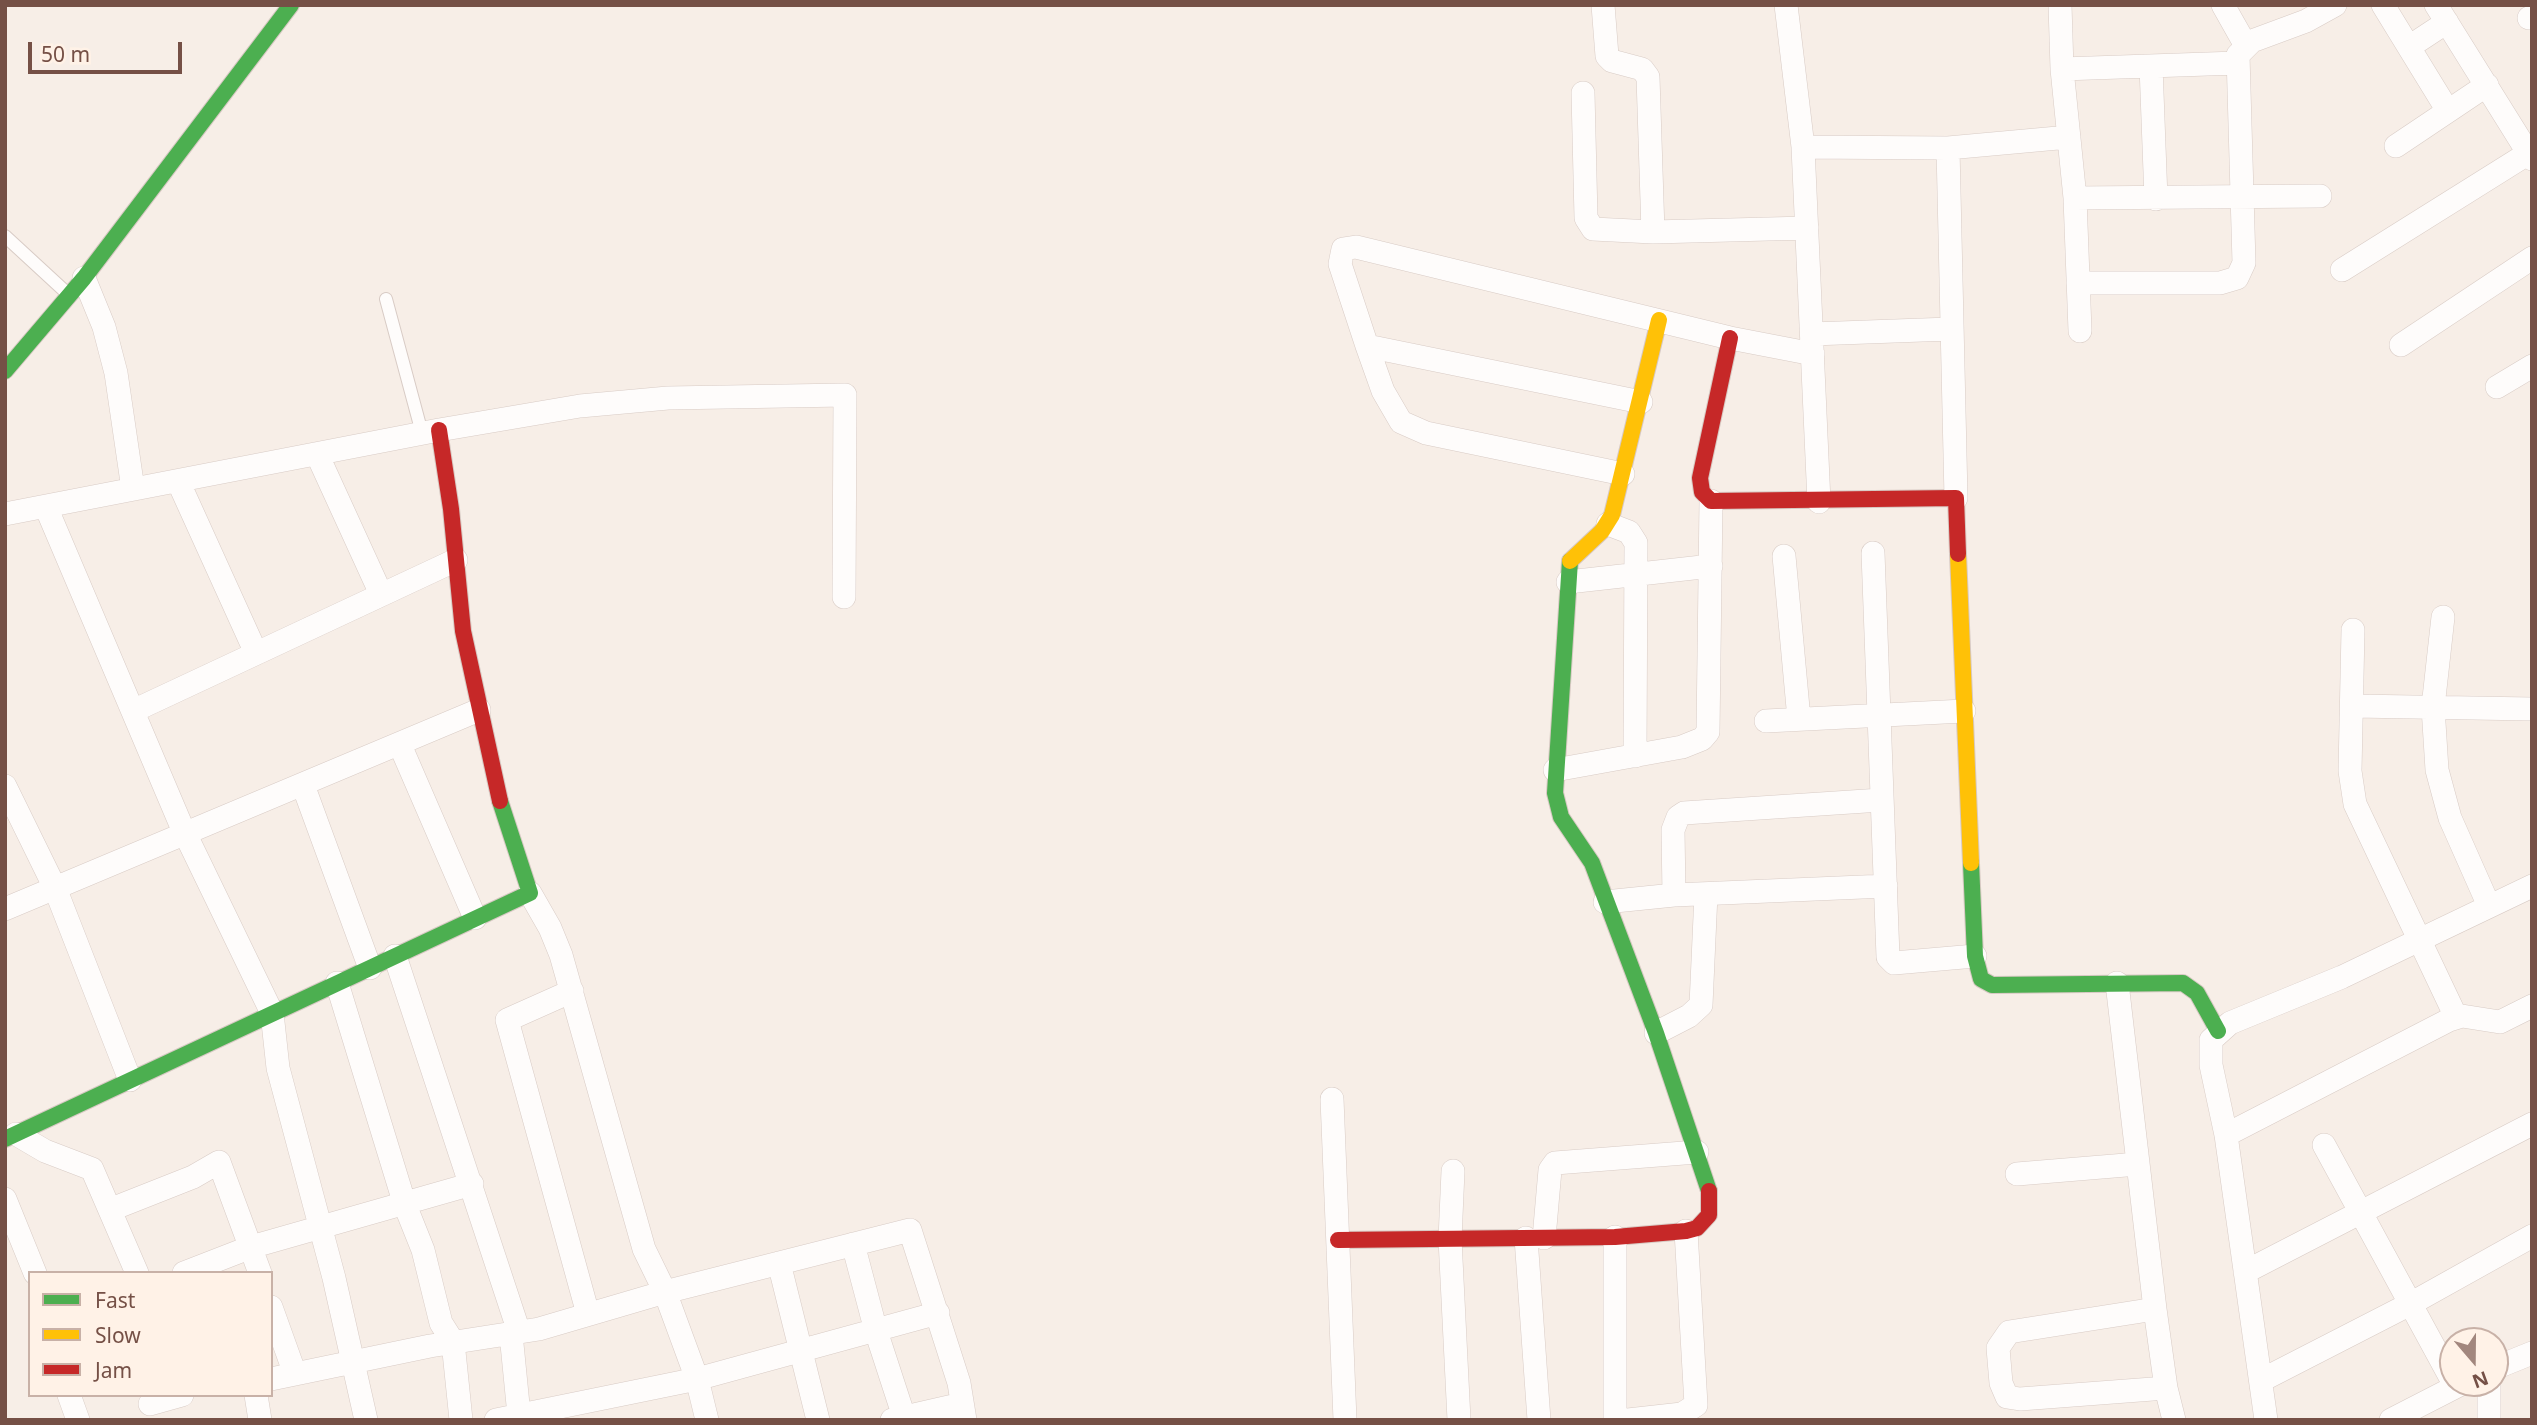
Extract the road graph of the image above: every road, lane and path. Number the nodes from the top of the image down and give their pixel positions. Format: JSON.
{"nodes":[{"id":1,"x":291,"y":5,"type":"edge"},
{"id":2,"x":1602,"y":5,"type":"edge"},
{"id":3,"x":1786,"y":5,"type":"edge"},
{"id":4,"x":2060,"y":5,"type":"edge"},
{"id":5,"x":2224,"y":5,"type":"edge"},
{"id":6,"x":2335,"y":5,"type":"edge"},
{"id":7,"x":2383,"y":5,"type":"edge"},
{"id":8,"x":2441,"y":13,"type":"edge"},
{"id":9,"x":2409,"y":47,"type":"junction"},
{"id":10,"x":2241,"y":54,"type":"junction"},
{"id":11,"x":2151,"y":66,"type":"junction"},
{"id":12,"x":2062,"y":69,"type":"junction"},
{"id":13,"x":2487,"y":85,"type":"junction"},
{"id":14,"x":1583,"y":93,"type":"dead end"},
{"id":15,"x":2448,"y":111,"type":"junction"},
{"id":16,"x":2069,"y":137,"type":"junction"},
{"id":17,"x":2396,"y":146,"type":"dead end"},
{"id":18,"x":1803,"y":147,"type":"junction"},
{"id":19,"x":1948,"y":148,"type":"junction"},
{"id":20,"x":2531,"y":155,"type":"edge"},
{"id":21,"x":2320,"y":196,"type":"dead end"},
{"id":22,"x":2075,"y":198,"type":"junction"},
{"id":23,"x":2155,"y":199,"type":"junction"},
{"id":24,"x":2241,"y":199,"type":"junction"},
{"id":25,"x":1807,"y":228,"type":"junction"},
{"id":26,"x":1653,"y":232,"type":"junction"},
{"id":27,"x":5,"y":236,"type":"edge"},
{"id":28,"x":2532,"y":258,"type":"edge"},
{"id":29,"x":2342,"y":270,"type":"dead end"},
{"id":30,"x":84,"y":278,"type":"junction"},
{"id":31,"x":2078,"y":283,"type":"junction"},
{"id":32,"x":69,"y":296,"type":"junction"},
{"id":33,"x":386,"y":299,"type":"dead end"},
{"id":34,"x":1659,"y":320,"type":"junction"},
{"id":35,"x":1950,"y":329,"type":"junction"},
{"id":36,"x":2080,"y":331,"type":"dead end"},
{"id":37,"x":1730,"y":338,"type":"junction"},
{"id":38,"x":1813,"y":344,"type":"junction"},
{"id":39,"x":2401,"y":345,"type":"dead end"},
{"id":40,"x":1367,"y":346,"type":"junction"},
{"id":41,"x":2532,"y":366,"type":"edge"},
{"id":42,"x":5,"y":371,"type":"edge"},
{"id":43,"x":2497,"y":387,"type":"dead end"},
{"id":44,"x":1640,"y":402,"type":"junction"},
{"id":45,"x":430,"y":431,"type":"junction"},
{"id":46,"x":317,"y":454,"type":"junction"},
{"id":47,"x":1623,"y":474,"type":"junction"},
{"id":48,"x":177,"y":481,"type":"junction"},
{"id":49,"x":133,"y":489,"type":"junction"},
{"id":50,"x":1956,"y":498,"type":"junction"},
{"id":51,"x":1711,"y":501,"type":"junction"},
{"id":52,"x":1819,"y":502,"type":"junction"},
{"id":53,"x":46,"y":507,"type":"junction"},
{"id":54,"x":5,"y":514,"type":"edge"},
{"id":55,"x":1608,"y":524,"type":"junction"},
{"id":56,"x":1873,"y":553,"type":"dead end"},
{"id":57,"x":1784,"y":556,"type":"dead end"},
{"id":58,"x":456,"y":560,"type":"junction"},
{"id":59,"x":1711,"y":566,"type":"junction"},
{"id":60,"x":1636,"y":573,"type":"junction"},
{"id":61,"x":1567,"y":582,"type":"junction"},
{"id":62,"x":381,"y":594,"type":"junction"},
{"id":63,"x":844,"y":597,"type":"dead end"},
{"id":64,"x":2443,"y":617,"type":"dead end"},
{"id":65,"x":2353,"y":630,"type":"dead end"},
{"id":66,"x":257,"y":653,"type":"junction"},
{"id":67,"x":2354,"y":706,"type":"junction"},
{"id":68,"x":2433,"y":707,"type":"junction"},
{"id":69,"x":2532,"y":709,"type":"edge"},
{"id":70,"x":479,"y":710,"type":"junction"},
{"id":71,"x":133,"y":711,"type":"junction"},
{"id":72,"x":1964,"y":711,"type":"junction"},
{"id":73,"x":1879,"y":715,"type":"junction"},
{"id":74,"x":1799,"y":719,"type":"junction"},
{"id":75,"x":1766,"y":721,"type":"dead end"},
{"id":76,"x":400,"y":745,"type":"junction"},
{"id":77,"x":1635,"y":756,"type":"junction"},
{"id":78,"x":1555,"y":770,"type":"junction"},
{"id":79,"x":303,"y":785,"type":"junction"},
{"id":80,"x":5,"y":786,"type":"edge"},
{"id":81,"x":1881,"y":800,"type":"junction"},
{"id":82,"x":185,"y":834,"type":"junction"},
{"id":83,"x":1886,"y":886,"type":"junction"},
{"id":84,"x":2532,"y":886,"type":"edge"},
{"id":85,"x":55,"y":888,"type":"junction"},
{"id":86,"x":530,"y":893,"type":"junction"},
{"id":87,"x":1706,"y":894,"type":"junction"},
{"id":88,"x":1674,"y":895,"type":"junction"},
{"id":89,"x":1605,"y":902,"type":"junction"},
{"id":90,"x":2490,"y":906,"type":"junction"},
{"id":91,"x":5,"y":909,"type":"edge"},
{"id":92,"x":475,"y":919,"type":"junction"},
{"id":93,"x":2417,"y":939,"type":"junction"},
{"id":94,"x":395,"y":956,"type":"junction"},
{"id":95,"x":1975,"y":956,"type":"junction"},
{"id":96,"x":370,"y":968,"type":"junction"},
{"id":97,"x":337,"y":983,"type":"junction"},
{"id":98,"x":2117,"y":983,"type":"junction"},
{"id":99,"x":572,"y":991,"type":"junction"},
{"id":100,"x":2532,"y":1006,"type":"edge"},
{"id":101,"x":272,"y":1013,"type":"junction"},
{"id":102,"x":2456,"y":1017,"type":"junction"},
{"id":103,"x":2218,"y":1031,"type":"junction"},
{"id":104,"x":1656,"y":1033,"type":"junction"},
{"id":105,"x":130,"y":1080,"type":"junction"},
{"id":106,"x":1332,"y":1100,"type":"dead end"},
{"id":107,"x":2532,"y":1124,"type":"edge"},
{"id":108,"x":2226,"y":1135,"type":"junction"},
{"id":109,"x":8,"y":1137,"type":"edge"},
{"id":110,"x":2324,"y":1145,"type":"dead end"},
{"id":111,"x":1697,"y":1152,"type":"junction"},
{"id":112,"x":2138,"y":1164,"type":"junction"},
{"id":113,"x":1453,"y":1171,"type":"dead end"},
{"id":114,"x":2017,"y":1174,"type":"dead end"},
{"id":115,"x":472,"y":1184,"type":"junction"},
{"id":116,"x":5,"y":1199,"type":"edge"},
{"id":117,"x":405,"y":1205,"type":"junction"},
{"id":118,"x":112,"y":1209,"type":"junction"},
{"id":119,"x":2363,"y":1212,"type":"junction"},
{"id":120,"x":320,"y":1227,"type":"junction"},
{"id":121,"x":1686,"y":1231,"type":"junction"},
{"id":122,"x":2532,"y":1236,"type":"edge"},
{"id":123,"x":1615,"y":1237,"type":"junction"},
{"id":124,"x":1535,"y":1238,"type":"junction"},
{"id":125,"x":1450,"y":1239,"type":"junction"},
{"id":126,"x":1338,"y":1240,"type":"junction"},
{"id":127,"x":853,"y":1244,"type":"junction"},
{"id":128,"x":251,"y":1247,"type":"junction"},
{"id":129,"x":779,"y":1263,"type":"junction"},
{"id":130,"x":34,"y":1271,"type":"edge"},
{"id":131,"x":136,"y":1271,"type":"edge"},
{"id":132,"x":189,"y":1271,"type":"edge"},
{"id":133,"x":259,"y":1271,"type":"edge"},
{"id":134,"x":2245,"y":1272,"type":"junction"},
{"id":135,"x":665,"y":1292,"type":"junction"},
{"id":136,"x":2412,"y":1303,"type":"junction"},
{"id":137,"x":2155,"y":1309,"type":"junction"},
{"id":138,"x":273,"y":1313,"type":"edge"},
{"id":139,"x":938,"y":1313,"type":"junction"},
{"id":140,"x":588,"y":1314,"type":"junction"},
{"id":141,"x":876,"y":1331,"type":"junction"},
{"id":142,"x":515,"y":1333,"type":"junction"},
{"id":143,"x":453,"y":1342,"type":"junction"},
{"id":144,"x":801,"y":1351,"type":"junction"},
{"id":145,"x":2439,"y":1353,"type":"edge"},
{"id":146,"x":2532,"y":1353,"type":"edge"},
{"id":147,"x":2509,"y":1362,"type":"edge"},
{"id":148,"x":352,"y":1363,"type":"junction"},
{"id":149,"x":295,"y":1374,"type":"junction"},
{"id":150,"x":273,"y":1379,"type":"edge"},
{"id":151,"x":697,"y":1379,"type":"junction"},
{"id":152,"x":2262,"y":1380,"type":"junction"},
{"id":153,"x":2166,"y":1388,"type":"junction"},
{"id":154,"x":2439,"y":1393,"type":"edge"},
{"id":155,"x":70,"y":1397,"type":"edge"},
{"id":156,"x":175,"y":1397,"type":"edge"},
{"id":157,"x":256,"y":1397,"type":"edge"},
{"id":158,"x":2489,"y":1397,"type":"edge"},
{"id":159,"x":150,"y":1404,"type":"dead end"},
{"id":160,"x":964,"y":1412,"type":"edge"},
{"id":161,"x":519,"y":1415,"type":"junction"},
{"id":162,"x":900,"y":1419,"type":"edge"},
{"id":163,"x":78,"y":1420,"type":"edge"},
{"id":164,"x":260,"y":1420,"type":"edge"},
{"id":165,"x":366,"y":1420,"type":"edge"},
{"id":166,"x":461,"y":1420,"type":"edge"},
{"id":167,"x":496,"y":1420,"type":"edge"},
{"id":168,"x":707,"y":1420,"type":"edge"},
{"id":169,"x":818,"y":1420,"type":"edge"},
{"id":170,"x":1345,"y":1420,"type":"edge"},
{"id":171,"x":1459,"y":1420,"type":"edge"},
{"id":172,"x":1539,"y":1420,"type":"edge"},
{"id":173,"x":1615,"y":1420,"type":"edge"},
{"id":174,"x":1628,"y":1420,"type":"edge"},
{"id":175,"x":2174,"y":1420,"type":"edge"},
{"id":176,"x":2266,"y":1420,"type":"edge"},
{"id":177,"x":2391,"y":1420,"type":"edge"},
{"id":178,"x":2489,"y":1420,"type":"edge"}],
"edges":[{"from":1,"to":30,"type":"street"},
{"from":2,"to":26,"type":"street"},
{"from":3,"to":18,"type":"street"},
{"from":4,"to":12,"type":"street"},
{"from":5,"to":10,"type":"street"},
{"from":6,"to":10,"type":"street"},
{"from":7,"to":9,"type":"street"},
{"from":8,"to":9,"type":"street"},
{"from":8,"to":13,"type":"street"},
{"from":9,"to":15,"type":"street"},
{"from":10,"to":11,"type":"street"},
{"from":10,"to":24,"type":"street"},
{"from":11,"to":12,"type":"street"},
{"from":11,"to":23,"type":"street"},
{"from":12,"to":16,"type":"street"},
{"from":13,"to":15,"type":"street"},
{"from":13,"to":20,"type":"street"},
{"from":14,"to":26,"type":"street"},
{"from":15,"to":17,"type":"street"},
{"from":16,"to":19,"type":"street"},
{"from":16,"to":22,"type":"street"},
{"from":18,"to":19,"type":"street"},
{"from":18,"to":25,"type":"street"},
{"from":19,"to":35,"type":"street"},
{"from":20,"to":29,"type":"street"},
{"from":21,"to":24,"type":"street"},
{"from":22,"to":23,"type":"street"},
{"from":22,"to":31,"type":"street"},
{"from":23,"to":24,"type":"street"},
{"from":24,"to":31,"type":"street"},
{"from":25,"to":26,"type":"street"},
{"from":25,"to":38,"type":"street"},
{"from":27,"to":32,"type":"lane"},
{"from":28,"to":39,"type":"street"},
{"from":30,"to":32,"type":"street"},
{"from":30,"to":49,"type":"street"},
{"from":31,"to":36,"type":"street"},
{"from":32,"to":42,"type":"street"},
{"from":33,"to":45,"type":"lane"},
{"from":34,"to":37,"type":"street"},
{"from":34,"to":40,"type":"street"},
{"from":34,"to":44,"type":"street"},
{"from":35,"to":38,"type":"street"},
{"from":35,"to":50,"type":"street"},
{"from":37,"to":38,"type":"street"},
{"from":37,"to":51,"type":"street"},
{"from":38,"to":52,"type":"street"},
{"from":40,"to":44,"type":"street"},
{"from":40,"to":47,"type":"street"},
{"from":41,"to":43,"type":"street"},
{"from":44,"to":47,"type":"street"},
{"from":45,"to":46,"type":"street"},
{"from":45,"to":58,"type":"street"},
{"from":45,"to":63,"type":"street"},
{"from":46,"to":48,"type":"street"},
{"from":46,"to":62,"type":"street"},
{"from":47,"to":55,"type":"street"},
{"from":48,"to":49,"type":"street"},
{"from":48,"to":66,"type":"street"},
{"from":49,"to":53,"type":"street"},
{"from":50,"to":52,"type":"street"},
{"from":50,"to":72,"type":"street"},
{"from":51,"to":52,"type":"street"},
{"from":51,"to":59,"type":"street"},
{"from":53,"to":54,"type":"street"},
{"from":53,"to":71,"type":"street"},
{"from":55,"to":60,"type":"street"},
{"from":55,"to":61,"type":"street"},
{"from":56,"to":73,"type":"street"},
{"from":57,"to":74,"type":"street"},
{"from":58,"to":62,"type":"street"},
{"from":58,"to":70,"type":"street"},
{"from":59,"to":60,"type":"street"},
{"from":59,"to":77,"type":"street"},
{"from":60,"to":61,"type":"street"},
{"from":60,"to":77,"type":"street"},
{"from":61,"to":78,"type":"street"},
{"from":62,"to":66,"type":"street"},
{"from":64,"to":68,"type":"street"},
{"from":65,"to":67,"type":"street"},
{"from":66,"to":71,"type":"street"},
{"from":67,"to":68,"type":"street"},
{"from":67,"to":93,"type":"street"},
{"from":68,"to":69,"type":"street"},
{"from":68,"to":90,"type":"street"},
{"from":70,"to":76,"type":"street"},
{"from":70,"to":86,"type":"street"},
{"from":71,"to":82,"type":"street"},
{"from":72,"to":73,"type":"street"},
{"from":72,"to":95,"type":"street"},
{"from":73,"to":74,"type":"street"},
{"from":73,"to":81,"type":"street"},
{"from":74,"to":75,"type":"street"},
{"from":76,"to":79,"type":"street"},
{"from":76,"to":92,"type":"street"},
{"from":77,"to":78,"type":"street"},
{"from":78,"to":89,"type":"street"},
{"from":79,"to":82,"type":"street"},
{"from":79,"to":96,"type":"street"},
{"from":80,"to":85,"type":"street"},
{"from":81,"to":83,"type":"street"},
{"from":81,"to":88,"type":"street"},
{"from":82,"to":85,"type":"street"},
{"from":82,"to":101,"type":"street"},
{"from":83,"to":87,"type":"street"},
{"from":83,"to":95,"type":"street"},
{"from":84,"to":90,"type":"street"},
{"from":85,"to":91,"type":"street"},
{"from":85,"to":105,"type":"street"},
{"from":86,"to":92,"type":"street"},
{"from":86,"to":99,"type":"street"},
{"from":87,"to":88,"type":"street"},
{"from":87,"to":104,"type":"street"},
{"from":88,"to":89,"type":"street"},
{"from":89,"to":104,"type":"street"},
{"from":90,"to":93,"type":"street"},
{"from":92,"to":94,"type":"street"},
{"from":93,"to":102,"type":"street"},
{"from":93,"to":103,"type":"street"},
{"from":94,"to":96,"type":"street"},
{"from":94,"to":115,"type":"street"},
{"from":95,"to":98,"type":"street"},
{"from":96,"to":97,"type":"street"},
{"from":97,"to":101,"type":"street"},
{"from":97,"to":117,"type":"street"},
{"from":98,"to":103,"type":"street"},
{"from":98,"to":112,"type":"street"},
{"from":99,"to":135,"type":"street"},
{"from":99,"to":140,"type":"street"},
{"from":100,"to":102,"type":"street"},
{"from":101,"to":105,"type":"street"},
{"from":101,"to":120,"type":"street"},
{"from":102,"to":108,"type":"street"},
{"from":103,"to":108,"type":"street"},
{"from":104,"to":111,"type":"street"},
{"from":105,"to":109,"type":"street"},
{"from":106,"to":126,"type":"street"},
{"from":107,"to":119,"type":"street"},
{"from":108,"to":134,"type":"street"},
{"from":109,"to":118,"type":"street"},
{"from":110,"to":119,"type":"street"},
{"from":111,"to":121,"type":"street"},
{"from":111,"to":124,"type":"street"},
{"from":112,"to":114,"type":"street"},
{"from":112,"to":137,"type":"street"},
{"from":113,"to":125,"type":"street"},
{"from":115,"to":117,"type":"street"},
{"from":115,"to":142,"type":"street"},
{"from":116,"to":130,"type":"street"},
{"from":117,"to":120,"type":"street"},
{"from":117,"to":143,"type":"street"},
{"from":118,"to":128,"type":"street"},
{"from":118,"to":131,"type":"street"},
{"from":119,"to":134,"type":"street"},
{"from":119,"to":136,"type":"street"},
{"from":120,"to":128,"type":"street"},
{"from":120,"to":148,"type":"street"},
{"from":121,"to":123,"type":"street"},
{"from":121,"to":174,"type":"street"},
{"from":122,"to":136,"type":"street"},
{"from":123,"to":124,"type":"street"},
{"from":123,"to":173,"type":"street"},
{"from":124,"to":125,"type":"street"},
{"from":124,"to":172,"type":"street"},
{"from":125,"to":126,"type":"street"},
{"from":125,"to":171,"type":"street"},
{"from":126,"to":170,"type":"street"},
{"from":127,"to":129,"type":"street"},
{"from":127,"to":139,"type":"street"},
{"from":127,"to":141,"type":"street"},
{"from":128,"to":132,"type":"street"},
{"from":128,"to":133,"type":"street"},
{"from":129,"to":135,"type":"street"},
{"from":129,"to":144,"type":"street"},
{"from":134,"to":152,"type":"street"},
{"from":135,"to":140,"type":"street"},
{"from":135,"to":151,"type":"street"},
{"from":136,"to":145,"type":"street"},
{"from":136,"to":152,"type":"street"},
{"from":137,"to":153,"type":"street"},
{"from":137,"to":153,"type":"street"},
{"from":138,"to":149,"type":"street"},
{"from":139,"to":141,"type":"street"},
{"from":139,"to":160,"type":"street"},
{"from":140,"to":142,"type":"street"},
{"from":141,"to":144,"type":"street"},
{"from":141,"to":162,"type":"street"},
{"from":142,"to":143,"type":"street"},
{"from":142,"to":161,"type":"street"},
{"from":143,"to":148,"type":"street"},
{"from":143,"to":166,"type":"street"},
{"from":144,"to":151,"type":"street"},
{"from":144,"to":169,"type":"street"},
{"from":146,"to":147,"type":"street"},
{"from":148,"to":149,"type":"street"},
{"from":148,"to":165,"type":"street"},
{"from":149,"to":150,"type":"street"},
{"from":151,"to":161,"type":"street"},
{"from":151,"to":168,"type":"street"},
{"from":152,"to":176,"type":"street"},
{"from":153,"to":175,"type":"street"},
{"from":154,"to":177,"type":"street"},
{"from":155,"to":163,"type":"street"},
{"from":156,"to":159,"type":"street"},
{"from":157,"to":164,"type":"street"},
{"from":158,"to":178,"type":"street"},
{"from":160,"to":162,"type":"street"},
{"from":161,"to":167,"type":"street"}]}
